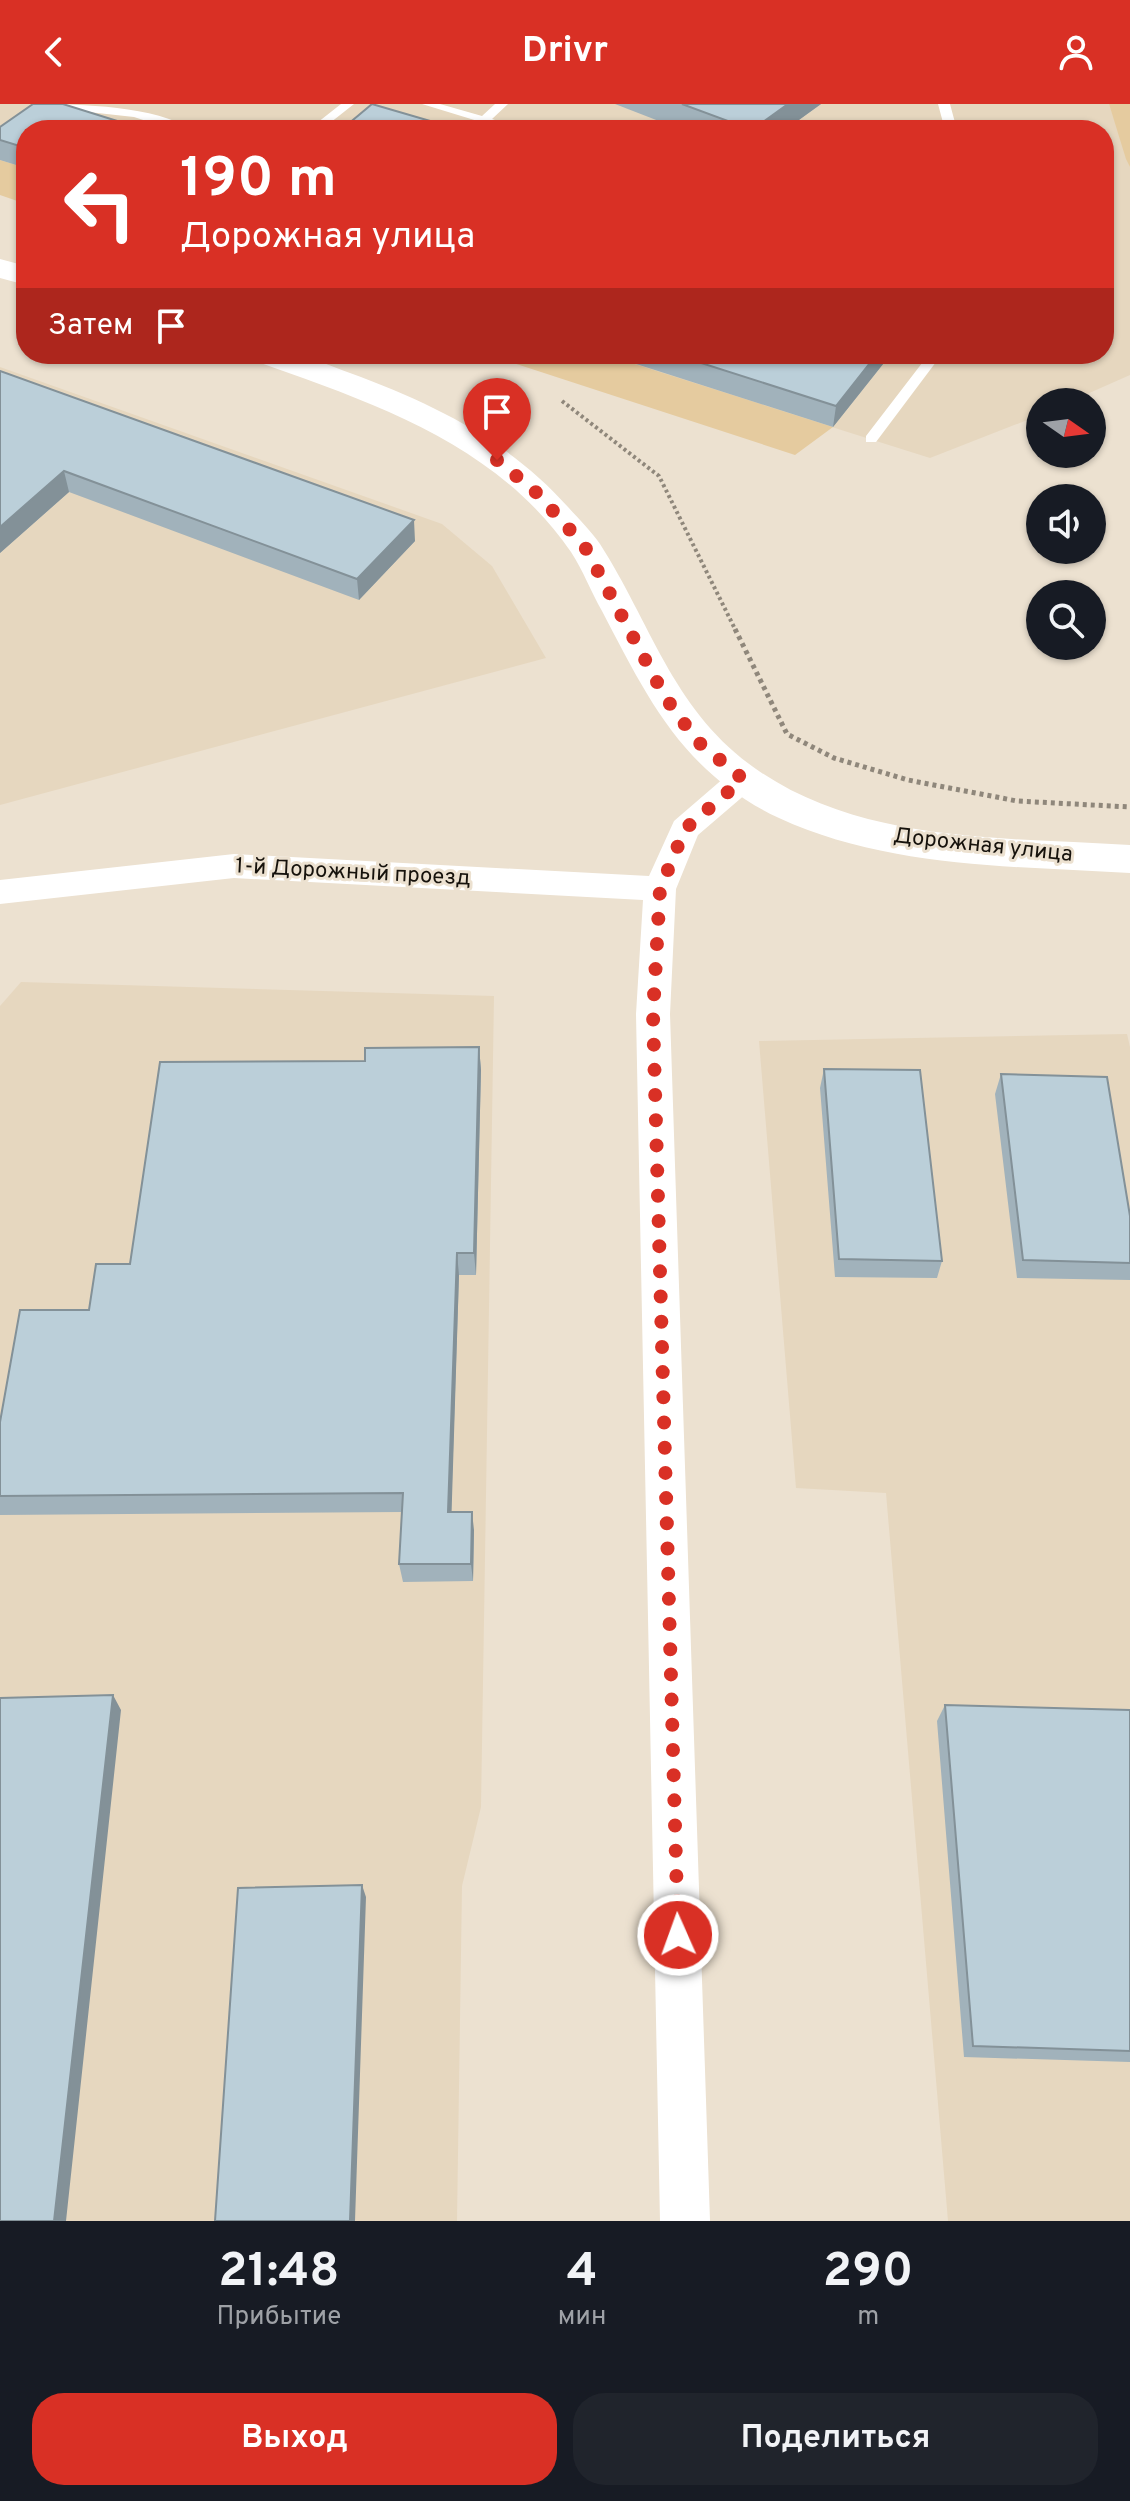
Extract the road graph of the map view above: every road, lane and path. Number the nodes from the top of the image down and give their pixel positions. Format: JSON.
{"nodes":[{"id":1,"x":43,"y":104,"type":"edge"},
{"id":2,"x":348,"y":104,"type":"edge"},
{"id":3,"x":428,"y":104,"type":"edge"},
{"id":4,"x":502,"y":104,"type":"edge"},
{"id":5,"x":154,"y":120,"type":"edge"},
{"id":6,"x":327,"y":120,"type":"edge"},
{"id":7,"x":484,"y":120,"type":"joint"},
{"id":8,"x":294,"y":364,"type":"edge"},
{"id":9,"x":928,"y":364,"type":"edge"},
{"id":10,"x":562,"y":401,"type":"dead end"},
{"id":11,"x":871,"y":439,"type":"dead end"},
{"id":12,"x":743,"y":779,"type":"junction"},
{"id":13,"x":1130,"y":807,"type":"edge"},
{"id":14,"x":1130,"y":859,"type":"edge"},
{"id":15,"x":660,"y":889,"type":"junction"},
{"id":16,"x":0,"y":892,"type":"edge"},
{"id":17,"x":685,"y":2221,"type":"edge"}],
"edges":[{"from":1,"to":5,"type":"lane"},
{"from":2,"to":6,"type":"lane"},
{"from":3,"to":7,"type":"lane"},
{"from":4,"to":7,"type":"lane"},
{"from":8,"to":12,"type":"main road","name":"Дорожная улица"},
{"from":9,"to":11,"type":"lane"},
{"from":10,"to":13,"type":"path"},
{"from":12,"to":14,"type":"main road","name":"Дорожная улица"},
{"from":12,"to":15,"type":"street"},
{"from":15,"to":16,"type":"street","name":"1-й Дорожный проезд"},
{"from":15,"to":17,"type":"street"}]}
